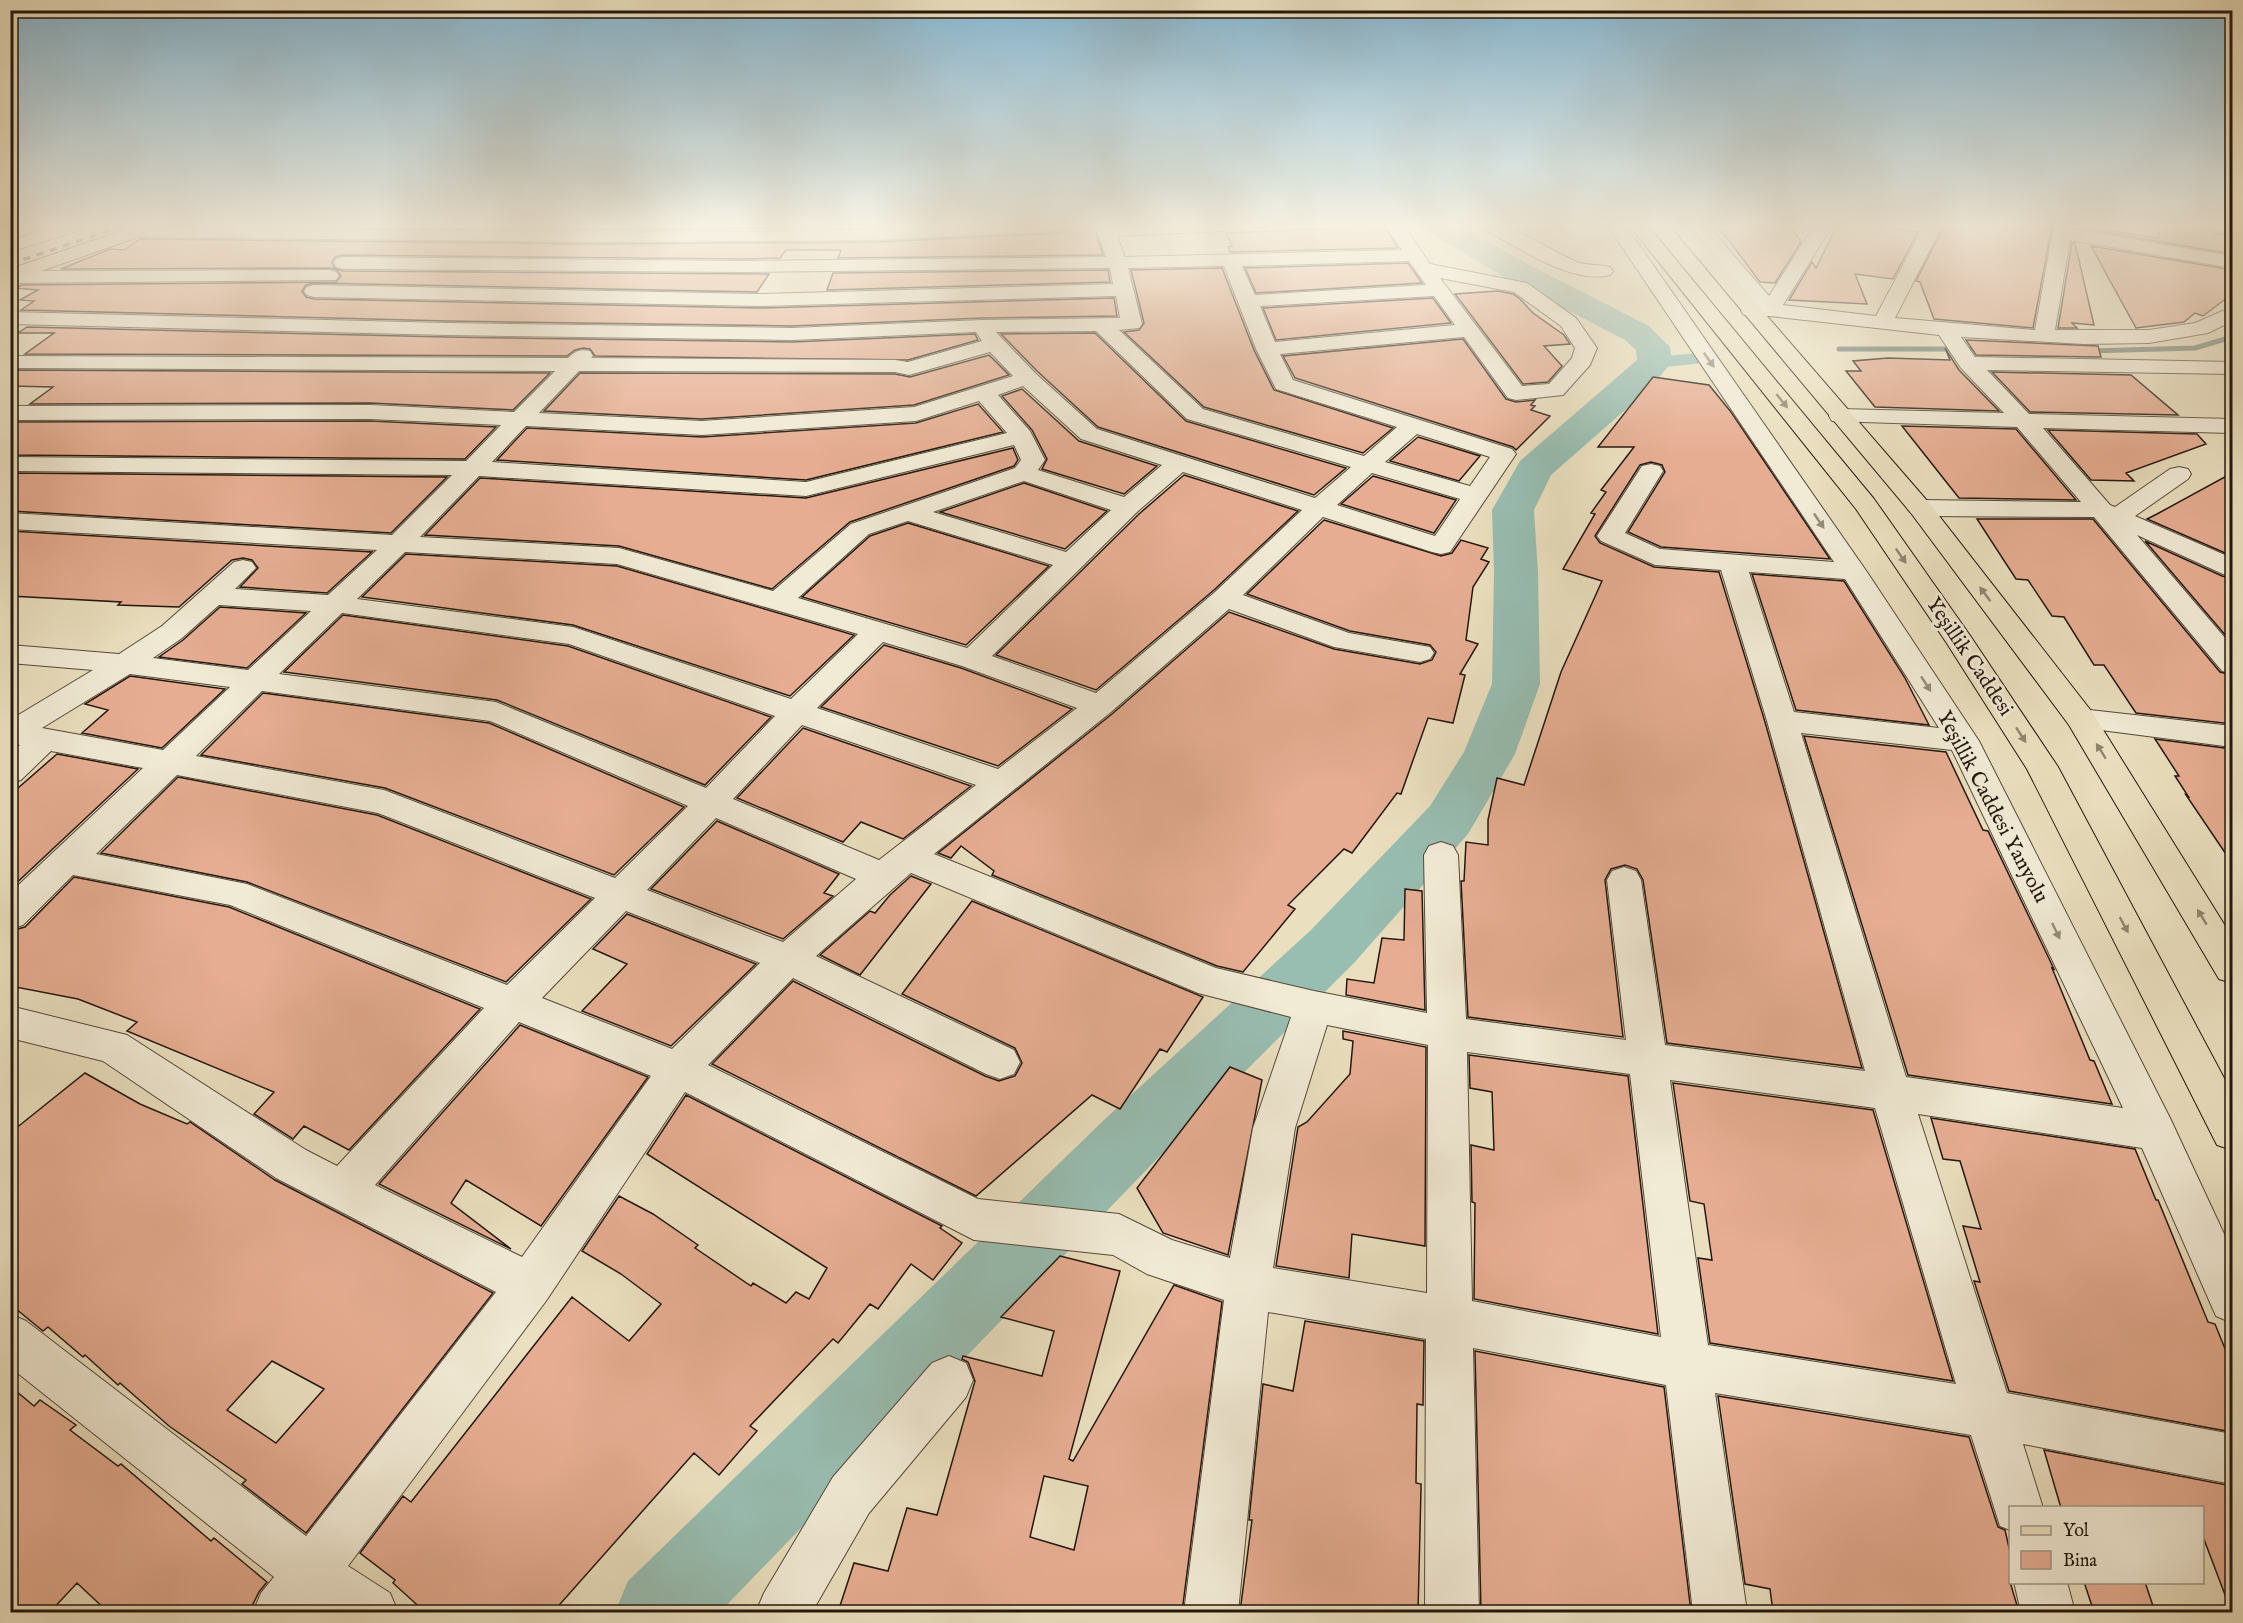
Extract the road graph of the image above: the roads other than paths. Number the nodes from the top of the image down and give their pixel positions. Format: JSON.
{"nodes":[{"id":1,"x":1249,"y":301,"type":"edge"},
{"id":2,"x":300,"y":302,"type":"edge"},
{"id":3,"x":483,"y":302,"type":"edge"},
{"id":4,"x":1127,"y":302,"type":"edge"},
{"id":5,"x":1449,"y":302,"type":"edge"},
{"id":6,"x":1541,"y":302,"type":"edge"},
{"id":7,"x":1669,"y":302,"type":"edge"},
{"id":8,"x":1701,"y":302,"type":"edge"},
{"id":9,"x":1752,"y":302,"type":"edge"},
{"id":10,"x":1754,"y":302,"type":"edge"},
{"id":11,"x":1766,"y":302,"type":"edge"},
{"id":12,"x":1893,"y":302,"type":"edge"},
{"id":13,"x":2050,"y":302,"type":"edge"},
{"id":14,"x":1760,"y":310,"type":"junction"},
{"id":15,"x":2232,"y":313,"type":"edge"},
{"id":16,"x":10,"y":318,"type":"edge"},
{"id":17,"x":1883,"y":321,"type":"junction"},
{"id":18,"x":270,"y":324,"type":"junction"},
{"id":19,"x":1101,"y":324,"type":"junction"},
{"id":20,"x":1945,"y":328,"type":"junction"},
{"id":21,"x":447,"y":329,"type":"junction"},
{"id":22,"x":606,"y":330,"type":"junction"},
{"id":23,"x":1470,"y":330,"type":"junction"},
{"id":24,"x":988,"y":335,"type":"junction"},
{"id":25,"x":2044,"y":336,"type":"junction"},
{"id":26,"x":1267,"y":349,"type":"junction"},
{"id":27,"x":10,"y":362,"type":"edge"},
{"id":28,"x":1970,"y":363,"type":"junction"},
{"id":29,"x":573,"y":366,"type":"junction"},
{"id":30,"x":2232,"y":368,"type":"edge"},
{"id":31,"x":1028,"y":378,"type":"junction"},
{"id":32,"x":983,"y":392,"type":"junction"},
{"id":33,"x":10,"y":414,"type":"edge"},
{"id":34,"x":1840,"y":416,"type":"junction"},
{"id":35,"x":520,"y":419,"type":"junction"},
{"id":36,"x":2022,"y":422,"type":"junction"},
{"id":37,"x":1415,"y":424,"type":"junction"},
{"id":38,"x":2232,"y":426,"type":"edge"},
{"id":39,"x":1023,"y":436,"type":"junction"},
{"id":40,"x":1178,"y":463,"type":"junction"},
{"id":41,"x":10,"y":464,"type":"edge"},
{"id":42,"x":1369,"y":465,"type":"junction"},
{"id":43,"x":474,"y":468,"type":"junction"},
{"id":44,"x":1651,"y":471,"type":"dead end"},
{"id":45,"x":1024,"y":473,"type":"junction"},
{"id":46,"x":2179,"y":474,"type":"dead end"},
{"id":47,"x":1476,"y":496,"type":"junction"},
{"id":48,"x":1128,"y":507,"type":"junction"},
{"id":49,"x":1318,"y":508,"type":"junction"},
{"id":50,"x":1920,"y":508,"type":"junction"},
{"id":51,"x":909,"y":513,"type":"junction"},
{"id":52,"x":2109,"y":513,"type":"junction"},
{"id":53,"x":10,"y":521,"type":"edge"},
{"id":54,"x":399,"y":543,"type":"junction"},
{"id":55,"x":1071,"y":562,"type":"junction"},
{"id":56,"x":1732,"y":562,"type":"junction"},
{"id":57,"x":243,"y":568,"type":"dead end"},
{"id":58,"x":2232,"y":568,"type":"edge"},
{"id":59,"x":1854,"y":572,"type":"junction"},
{"id":60,"x":211,"y":596,"type":"junction"},
{"id":61,"x":1225,"y":598,"type":"junction"},
{"id":62,"x":778,"y":600,"type":"junction"},
{"id":63,"x":334,"y":604,"type":"junction"},
{"id":64,"x":878,"y":631,"type":"junction"},
{"id":65,"x":1420,"y":653,"type":"dead end"},
{"id":66,"x":10,"y":654,"type":"edge"},
{"id":67,"x":972,"y":659,"type":"junction"},
{"id":68,"x":125,"y":664,"type":"junction"},
{"id":69,"x":2232,"y":664,"type":"edge"},
{"id":70,"x":255,"y":680,"type":"junction"},
{"id":71,"x":1101,"y":705,"type":"junction"},
{"id":72,"x":796,"y":712,"type":"junction"},
{"id":73,"x":2081,"y":718,"type":"junction"},
{"id":74,"x":1782,"y":721,"type":"junction"},
{"id":75,"x":22,"y":736,"type":"edge"},
{"id":76,"x":2232,"y":737,"type":"edge"},
{"id":77,"x":1963,"y":741,"type":"junction"},
{"id":78,"x":171,"y":763,"type":"junction"},
{"id":79,"x":10,"y":772,"type":"edge"},
{"id":80,"x":1002,"y":782,"type":"junction"},
{"id":81,"x":711,"y":803,"type":"junction"},
{"id":82,"x":1441,"y":855,"type":"dead end"},
{"id":83,"x":66,"y":861,"type":"junction"},
{"id":84,"x":894,"y":867,"type":"junction"},
{"id":85,"x":1624,"y":880,"type":"dead end"},
{"id":86,"x":620,"y":894,"type":"junction"},
{"id":87,"x":10,"y":915,"type":"edge"},
{"id":88,"x":788,"y":958,"type":"junction"},
{"id":89,"x":2232,"y":968,"type":"edge"},
{"id":90,"x":513,"y":1003,"type":"junction"},
{"id":91,"x":1314,"y":1007,"type":"junction"},
{"id":92,"x":10,"y":1022,"type":"edge"},
{"id":93,"x":1447,"y":1033,"type":"junction"},
{"id":94,"x":1647,"y":1059,"type":"junction"},
{"id":95,"x":1000,"y":1062,"type":"dead end"},
{"id":96,"x":678,"y":1069,"type":"junction"},
{"id":97,"x":1891,"y":1092,"type":"junction"},
{"id":98,"x":2155,"y":1131,"type":"junction"},
{"id":99,"x":2232,"y":1132,"type":"edge"},
{"id":100,"x":343,"y":1190,"type":"junction"},
{"id":101,"x":530,"y":1285,"type":"junction"},
{"id":102,"x":1248,"y":1287,"type":"junction"},
{"id":103,"x":2232,"y":1300,"type":"edge"},
{"id":104,"x":1449,"y":1320,"type":"junction"},
{"id":105,"x":10,"y":1336,"type":"edge"},
{"id":106,"x":1686,"y":1365,"type":"junction"},
{"id":107,"x":949,"y":1380,"type":"dead end"},
{"id":108,"x":1991,"y":1414,"type":"junction"},
{"id":109,"x":2232,"y":1459,"type":"edge"},
{"id":110,"x":2017,"y":1506,"type":"edge"},
{"id":111,"x":311,"y":1573,"type":"junction"},
{"id":112,"x":2041,"y":1584,"type":"edge"},
{"id":113,"x":280,"y":1612,"type":"edge"},
{"id":114,"x":371,"y":1612,"type":"edge"},
{"id":115,"x":783,"y":1612,"type":"edge"},
{"id":116,"x":1211,"y":1612,"type":"edge"},
{"id":117,"x":1452,"y":1612,"type":"edge"},
{"id":118,"x":1720,"y":1612,"type":"edge"},
{"id":119,"x":2048,"y":1612,"type":"edge"}],
"edges":[{"from":1,"to":26,"type":"street"},
{"from":2,"to":18,"type":"street"},
{"from":3,"to":21,"type":"street"},
{"from":4,"to":19,"type":"street"},
{"from":5,"to":23,"type":"street"},
{"from":6,"to":23,"type":"street"},
{"from":7,"to":59,"type":"street","name":"Yeşillik Caddesi Yanyolu","one_way":true},
{"from":8,"to":99,"type":"main road","name":"Yeşillik Caddesi","one_way":true},
{"from":9,"to":14,"type":"main road"},
{"from":10,"to":14,"type":"street"},
{"from":11,"to":14,"type":"street"},
{"from":12,"to":17,"type":"street"},
{"from":13,"to":25,"type":"street"},
{"from":14,"to":17,"type":"street"},
{"from":14,"to":34,"type":"main road"},
{"from":15,"to":25,"type":"street"},
{"from":16,"to":18,"type":"street"},
{"from":17,"to":20,"type":"street"},
{"from":18,"to":21,"type":"street"},
{"from":19,"to":24,"type":"street"},
{"from":19,"to":42,"type":"street"},
{"from":20,"to":25,"type":"street"},
{"from":20,"to":28,"type":"street"},
{"from":21,"to":22,"type":"street"},
{"from":22,"to":24,"type":"street"},
{"from":22,"to":29,"type":"street"},
{"from":23,"to":26,"type":"street"},
{"from":24,"to":29,"type":"street"},
{"from":24,"to":31,"type":"street"},
{"from":26,"to":37,"type":"street"},
{"from":27,"to":29,"type":"street"},
{"from":28,"to":30,"type":"street"},
{"from":28,"to":36,"type":"street"},
{"from":29,"to":35,"type":"street"},
{"from":31,"to":32,"type":"street"},
{"from":31,"to":40,"type":"street"},
{"from":32,"to":35,"type":"street"},
{"from":32,"to":39,"type":"street"},
{"from":33,"to":35,"type":"street"},
{"from":34,"to":36,"type":"street"},
{"from":34,"to":50,"type":"main road"},
{"from":35,"to":43,"type":"street"},
{"from":36,"to":38,"type":"street"},
{"from":36,"to":52,"type":"street"},
{"from":37,"to":42,"type":"street"},
{"from":37,"to":47,"type":"street"},
{"from":39,"to":43,"type":"street"},
{"from":39,"to":45,"type":"street"},
{"from":40,"to":48,"type":"street"},
{"from":40,"to":49,"type":"street"},
{"from":41,"to":43,"type":"street"},
{"from":42,"to":47,"type":"street"},
{"from":42,"to":49,"type":"street"},
{"from":43,"to":54,"type":"street"},
{"from":44,"to":56,"type":"street"},
{"from":45,"to":48,"type":"street"},
{"from":45,"to":51,"type":"street"},
{"from":46,"to":52,"type":"street"},
{"from":47,"to":49,"type":"street"},
{"from":48,"to":55,"type":"street"},
{"from":49,"to":61,"type":"street"},
{"from":50,"to":52,"type":"street"},
{"from":73,"to":50,"type":"main road","one_way":true},
{"from":51,"to":55,"type":"street"},
{"from":51,"to":62,"type":"street"},
{"from":52,"to":58,"type":"street"},
{"from":52,"to":69,"type":"street"},
{"from":53,"to":54,"type":"street"},
{"from":54,"to":62,"type":"street"},
{"from":54,"to":63,"type":"street"},
{"from":55,"to":67,"type":"street"},
{"from":56,"to":59,"type":"street"},
{"from":56,"to":74,"type":"street"},
{"from":57,"to":60,"type":"street"},
{"from":59,"to":77,"type":"street","name":"Yeşillik Caddesi Yanyolu","one_way":true},
{"from":60,"to":63,"type":"street"},
{"from":60,"to":68,"type":"street"},
{"from":61,"to":65,"type":"street"},
{"from":61,"to":71,"type":"street"},
{"from":62,"to":64,"type":"street"},
{"from":63,"to":70,"type":"street"},
{"from":63,"to":72,"type":"street"},
{"from":64,"to":67,"type":"street"},
{"from":64,"to":72,"type":"street"},
{"from":66,"to":68,"type":"street"},
{"from":67,"to":71,"type":"street"},
{"from":68,"to":70,"type":"street"},
{"from":68,"to":75,"type":"street"},
{"from":70,"to":78,"type":"street"},
{"from":70,"to":81,"type":"street"},
{"from":71,"to":80,"type":"street"},
{"from":72,"to":80,"type":"street"},
{"from":72,"to":81,"type":"street"},
{"from":73,"to":76,"type":"street"},
{"from":89,"to":73,"type":"main road","one_way":true},
{"from":74,"to":77,"type":"street"},
{"from":74,"to":97,"type":"street"},
{"from":75,"to":78,"type":"street"},
{"from":75,"to":79,"type":"street"},
{"from":77,"to":98,"type":"street","name":"Yeşillik Caddesi Yanyolu","one_way":true},
{"from":78,"to":83,"type":"street"},
{"from":78,"to":86,"type":"street"},
{"from":80,"to":84,"type":"street"},
{"from":81,"to":84,"type":"street"},
{"from":81,"to":86,"type":"street"},
{"from":82,"to":93,"type":"street"},
{"from":83,"to":87,"type":"street"},
{"from":83,"to":90,"type":"street"},
{"from":84,"to":88,"type":"street"},
{"from":84,"to":91,"type":"street"},
{"from":85,"to":94,"type":"street"},
{"from":86,"to":88,"type":"street"},
{"from":86,"to":90,"type":"street"},
{"from":88,"to":95,"type":"street"},
{"from":88,"to":96,"type":"street"},
{"from":90,"to":96,"type":"street"},
{"from":90,"to":100,"type":"street"},
{"from":91,"to":93,"type":"street"},
{"from":91,"to":102,"type":"street"},
{"from":92,"to":100,"type":"street"},
{"from":93,"to":94,"type":"street"},
{"from":93,"to":104,"type":"street"},
{"from":94,"to":97,"type":"street"},
{"from":94,"to":106,"type":"street"},
{"from":96,"to":101,"type":"street"},
{"from":96,"to":102,"type":"street"},
{"from":97,"to":98,"type":"street"},
{"from":97,"to":108,"type":"street"},
{"from":98,"to":103,"type":"street","name":"Yeşillik Caddesi Yanyolu"},
{"from":100,"to":101,"type":"street"},
{"from":101,"to":111,"type":"street"},
{"from":102,"to":104,"type":"street"},
{"from":102,"to":116,"type":"street"},
{"from":104,"to":106,"type":"street"},
{"from":104,"to":117,"type":"street"},
{"from":105,"to":111,"type":"street"},
{"from":106,"to":108,"type":"street"},
{"from":106,"to":118,"type":"street"},
{"from":107,"to":115,"type":"street"},
{"from":108,"to":109,"type":"street"},
{"from":108,"to":110,"type":"street"},
{"from":111,"to":113,"type":"street"},
{"from":111,"to":114,"type":"street"},
{"from":112,"to":119,"type":"street"}]}
